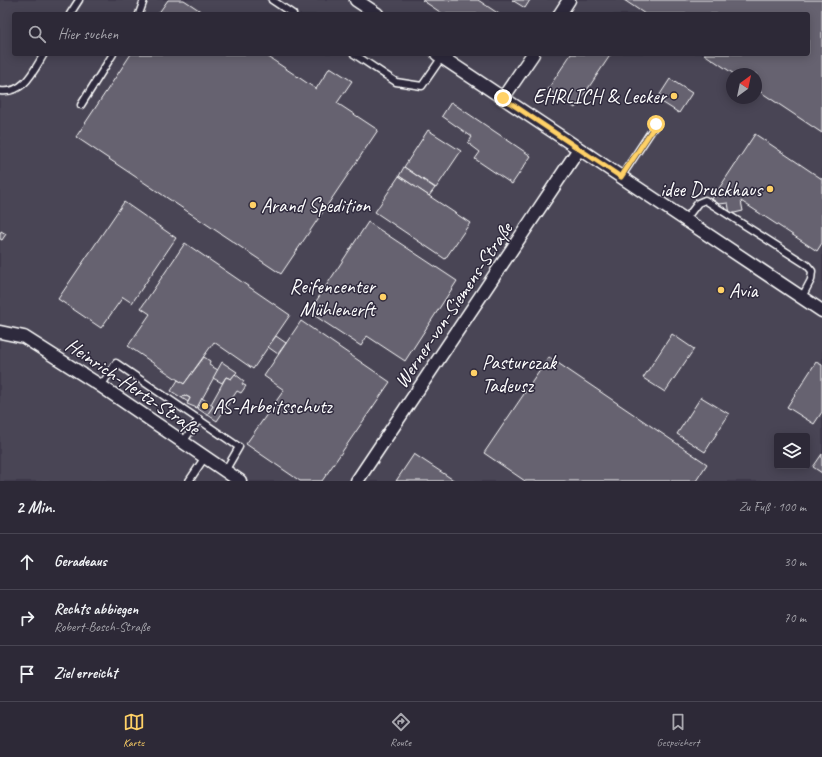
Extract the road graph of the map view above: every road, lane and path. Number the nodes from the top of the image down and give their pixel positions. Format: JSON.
{"nodes":[{"id":1,"x":79,"y":0,"type":"edge"},
{"id":2,"x":144,"y":0,"type":"edge"},
{"id":3,"x":272,"y":0,"type":"edge"},
{"id":4,"x":356,"y":0,"type":"edge"},
{"id":5,"x":569,"y":0,"type":"edge"},
{"id":6,"x":71,"y":12,"type":"edge"},
{"id":7,"x":140,"y":12,"type":"edge"},
{"id":8,"x":290,"y":12,"type":"edge"},
{"id":9,"x":374,"y":12,"type":"edge"},
{"id":10,"x":561,"y":12,"type":"edge"},
{"id":11,"x":43,"y":56,"type":"edge"},
{"id":12,"x":112,"y":56,"type":"edge"},
{"id":13,"x":357,"y":56,"type":"edge"},
{"id":14,"x":438,"y":56,"type":"edge"},
{"id":15,"x":440,"y":56,"type":"edge"},
{"id":16,"x":532,"y":56,"type":"edge"},
{"id":17,"x":0,"y":91,"type":"edge"},
{"id":18,"x":503,"y":98,"type":"junction"},
{"id":19,"x":81,"y":105,"type":"dead end"},
{"id":20,"x":656,"y":124,"type":"dead end"},
{"id":21,"x":579,"y":149,"type":"junction"},
{"id":22,"x":621,"y":177,"type":"junction"},
{"id":23,"x":685,"y":220,"type":"junction"},
{"id":24,"x":802,"y":297,"type":"junction"},
{"id":25,"x":822,"y":311,"type":"edge"},
{"id":26,"x":0,"y":332,"type":"edge"},
{"id":27,"x":101,"y":386,"type":"junction"},
{"id":28,"x":199,"y":419,"type":"junction"},
{"id":29,"x":183,"y":442,"type":"junction"},
{"id":30,"x":206,"y":458,"type":"junction"},
{"id":31,"x":225,"y":471,"type":"junction"},
{"id":32,"x":189,"y":481,"type":"edge"},
{"id":33,"x":240,"y":481,"type":"edge"},
{"id":34,"x":358,"y":481,"type":"edge"}],
"edges":[{"from":1,"to":6,"type":"lane"},
{"from":2,"to":7,"type":"lane"},
{"from":3,"to":8,"type":"lane"},
{"from":4,"to":9,"type":"street"},
{"from":5,"to":10,"type":"street"},
{"from":11,"to":17,"type":"lane"},
{"from":12,"to":19,"type":"lane"},
{"from":13,"to":14,"type":"lane"},
{"from":15,"to":18,"type":"street"},
{"from":16,"to":18,"type":"street"},
{"from":18,"to":21,"type":"street"},
{"from":20,"to":22,"type":"lane"},
{"from":21,"to":22,"type":"street"},
{"from":21,"to":34,"type":"street","name":"Werner-von-Siemens-Straße"},
{"from":22,"to":23,"type":"street"},
{"from":23,"to":24,"type":"street"},
{"from":23,"to":24,"type":"lane"},
{"from":24,"to":25,"type":"street"},
{"from":26,"to":27,"type":"street","name":"Heinrich-Hertz-Straße"},
{"from":27,"to":28,"type":"lane"},
{"from":27,"to":29,"type":"street","name":"Heinrich-Hertz-Straße"},
{"from":28,"to":29,"type":"lane"},
{"from":28,"to":31,"type":"lane"},
{"from":29,"to":30,"type":"street","name":"Heinrich-Hertz-Straße"},
{"from":30,"to":31,"type":"street","name":"Heinrich-Hertz-Straße"},
{"from":30,"to":32,"type":"lane"},
{"from":31,"to":33,"type":"street","name":"Heinrich-Hertz-Straße"}]}
